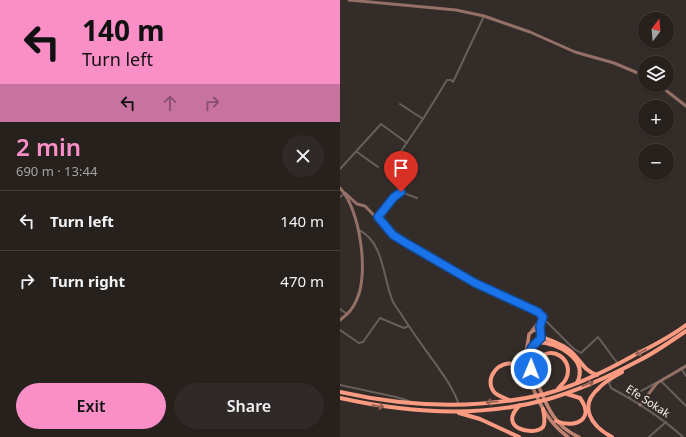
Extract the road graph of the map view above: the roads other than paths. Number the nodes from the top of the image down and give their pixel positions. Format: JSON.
{"nodes":[{"id":1,"x":349,"y":0,"type":"edge"},
{"id":2,"x":484,"y":16,"type":"junction"},
{"id":3,"x":638,"y":73,"type":"edge"},
{"id":4,"x":668,"y":92,"type":"edge"},
{"id":5,"x":400,"y":104,"type":"dead end"},
{"id":6,"x":686,"y":106,"type":"edge"},
{"id":7,"x":423,"y":119,"type":"junction"},
{"id":8,"x":408,"y":143,"type":"junction"},
{"id":9,"x":357,"y":152,"type":"junction"},
{"id":10,"x":395,"y":160,"type":"dead end"},
{"id":11,"x":378,"y":167,"type":"dead end"},
{"id":12,"x":340,"y":169,"type":"edge"},
{"id":13,"x":340,"y":188,"type":"edge"},
{"id":14,"x":345,"y":193,"type":"junction"},
{"id":15,"x":340,"y":197,"type":"edge"},
{"id":16,"x":417,"y":198,"type":"dead end"},
{"id":17,"x":378,"y":217,"type":"junction"},
{"id":18,"x":359,"y":230,"type":"junction"},
{"id":19,"x":340,"y":309,"type":"edge"},
{"id":20,"x":348,"y":314,"type":"junction"},
{"id":21,"x":543,"y":317,"type":"junction"},
{"id":22,"x":340,"y":320,"type":"edge"},
{"id":23,"x":686,"y":325,"type":"edge"},
{"id":24,"x":409,"y":326,"type":"junction"},
{"id":25,"x":340,"y":330,"type":"edge"},
{"id":26,"x":532,"y":331,"type":"junction"},
{"id":27,"x":686,"y":331,"type":"edge"},
{"id":28,"x":541,"y":335,"type":"junction"},
{"id":29,"x":529,"y":338,"type":"junction"},
{"id":30,"x":538,"y":342,"type":"junction"},
{"id":31,"x":641,"y":360,"type":"junction"},
{"id":32,"x":618,"y":364,"type":"junction"},
{"id":33,"x":686,"y":366,"type":"edge"},
{"id":34,"x":681,"y":368,"type":"junction"},
{"id":35,"x":534,"y":375,"type":"junction"},
{"id":36,"x":597,"y":375,"type":"junction"},
{"id":37,"x":528,"y":376,"type":"junction"},
{"id":38,"x":686,"y":376,"type":"edge"},
{"id":39,"x":613,"y":378,"type":"junction"},
{"id":40,"x":660,"y":380,"type":"junction"},
{"id":41,"x":576,"y":383,"type":"junction"},
{"id":42,"x":657,"y":383,"type":"junction"},
{"id":43,"x":340,"y":385,"type":"edge"},
{"id":44,"x":557,"y":389,"type":"junction"},
{"id":45,"x":340,"y":392,"type":"edge"},
{"id":46,"x":565,"y":394,"type":"junction"},
{"id":47,"x":340,"y":398,"type":"edge"},
{"id":48,"x":628,"y":398,"type":"junction"},
{"id":49,"x":510,"y":400,"type":"junction"},
{"id":50,"x":414,"y":403,"type":"junction"},
{"id":51,"x":459,"y":405,"type":"junction"},
{"id":52,"x":521,"y":405,"type":"junction"},
{"id":53,"x":640,"y":405,"type":"junction"},
{"id":54,"x":686,"y":406,"type":"edge"},
{"id":55,"x":543,"y":409,"type":"junction"},
{"id":56,"x":453,"y":412,"type":"junction"},
{"id":57,"x":556,"y":421,"type":"junction"},
{"id":58,"x":666,"y":422,"type":"junction"},
{"id":59,"x":519,"y":437,"type":"edge"},
{"id":60,"x":568,"y":437,"type":"edge"},
{"id":61,"x":579,"y":437,"type":"edge"},
{"id":62,"x":612,"y":437,"type":"edge"},
{"id":63,"x":649,"y":437,"type":"edge"},
{"id":64,"x":683,"y":437,"type":"edge"}],
"edges":[{"from":1,"to":2,"type":"street"},
{"from":2,"to":3,"type":"street"},
{"from":2,"to":7,"type":"street"},
{"from":4,"to":6,"type":"street"},
{"from":5,"to":7,"type":"street"},
{"from":7,"to":8,"type":"street"},
{"from":8,"to":9,"type":"street"},
{"from":8,"to":10,"type":"street"},
{"from":9,"to":11,"type":"street"},
{"from":9,"to":12,"type":"street"},
{"from":13,"to":14,"type":"street"},
{"from":14,"to":15,"type":"street"},
{"from":14,"to":17,"type":"street"},
{"from":14,"to":18,"type":"street"},
{"from":16,"to":17,"type":"street"},
{"from":17,"to":21,"type":"street"},
{"from":18,"to":20,"type":"street"},
{"from":18,"to":24,"type":"street"},
{"from":19,"to":20,"type":"street"},
{"from":20,"to":22,"type":"street"},
{"from":21,"to":26,"type":"street"},
{"from":21,"to":28,"type":"street"},
{"from":21,"to":32,"type":"street"},
{"from":23,"to":32,"type":"highway","one_way":true},
{"from":24,"to":25,"type":"street"},
{"from":24,"to":51,"type":"street"},
{"from":26,"to":28,"type":"main road"},
{"from":26,"to":29,"type":"main road"},
{"from":27,"to":31,"type":"highway"},
{"from":28,"to":30,"type":"main road"},
{"from":28,"to":36,"type":"highway"},
{"from":29,"to":30,"type":"main road"},
{"from":29,"to":37,"type":"main road"},
{"from":30,"to":35,"type":"main road"},
{"from":30,"to":41,"type":"highway"},
{"from":31,"to":39,"type":"highway"},
{"from":46,"to":31,"type":"highway","one_way":true},
{"from":32,"to":36,"type":"highway"},
{"from":33,"to":34,"type":"street"},
{"from":34,"to":38,"type":"street"},
{"from":34,"to":40,"type":"street"},
{"from":35,"to":44,"type":"highway"},
{"from":35,"to":57,"type":"main road"},
{"from":36,"to":41,"type":"highway"},
{"from":37,"to":49,"type":"highway"},
{"from":37,"to":55,"type":"main road"},
{"from":39,"to":48,"type":"street","name":"Efe Sokak"},
{"from":39,"to":62,"type":"highway"},
{"from":40,"to":42,"type":"street"},
{"from":40,"to":54,"type":"street"},
{"from":41,"to":44,"type":"highway"},
{"from":42,"to":48,"type":"street"},
{"from":42,"to":53,"type":"street"},
{"from":43,"to":50,"type":"street"},
{"from":44,"to":49,"type":"highway"},
{"from":45,"to":50,"type":"highway"},
{"from":46,"to":52,"type":"highway"},
{"from":46,"to":57,"type":"highway"},
{"from":47,"to":56,"type":"highway","one_way":true},
{"from":48,"to":53,"type":"street","name":"Efe Sokak"},
{"from":49,"to":51,"type":"highway","one_way":true},
{"from":50,"to":51,"type":"highway"},
{"from":52,"to":55,"type":"highway"},
{"from":52,"to":56,"type":"highway"},
{"from":53,"to":58,"type":"street","name":"Efe Sokak"},
{"from":55,"to":60,"type":"main road"},
{"from":56,"to":59,"type":"highway"},
{"from":57,"to":61,"type":"main road"},
{"from":58,"to":63,"type":"street"},
{"from":58,"to":64,"type":"street","name":"Efe Sokak"}]}
